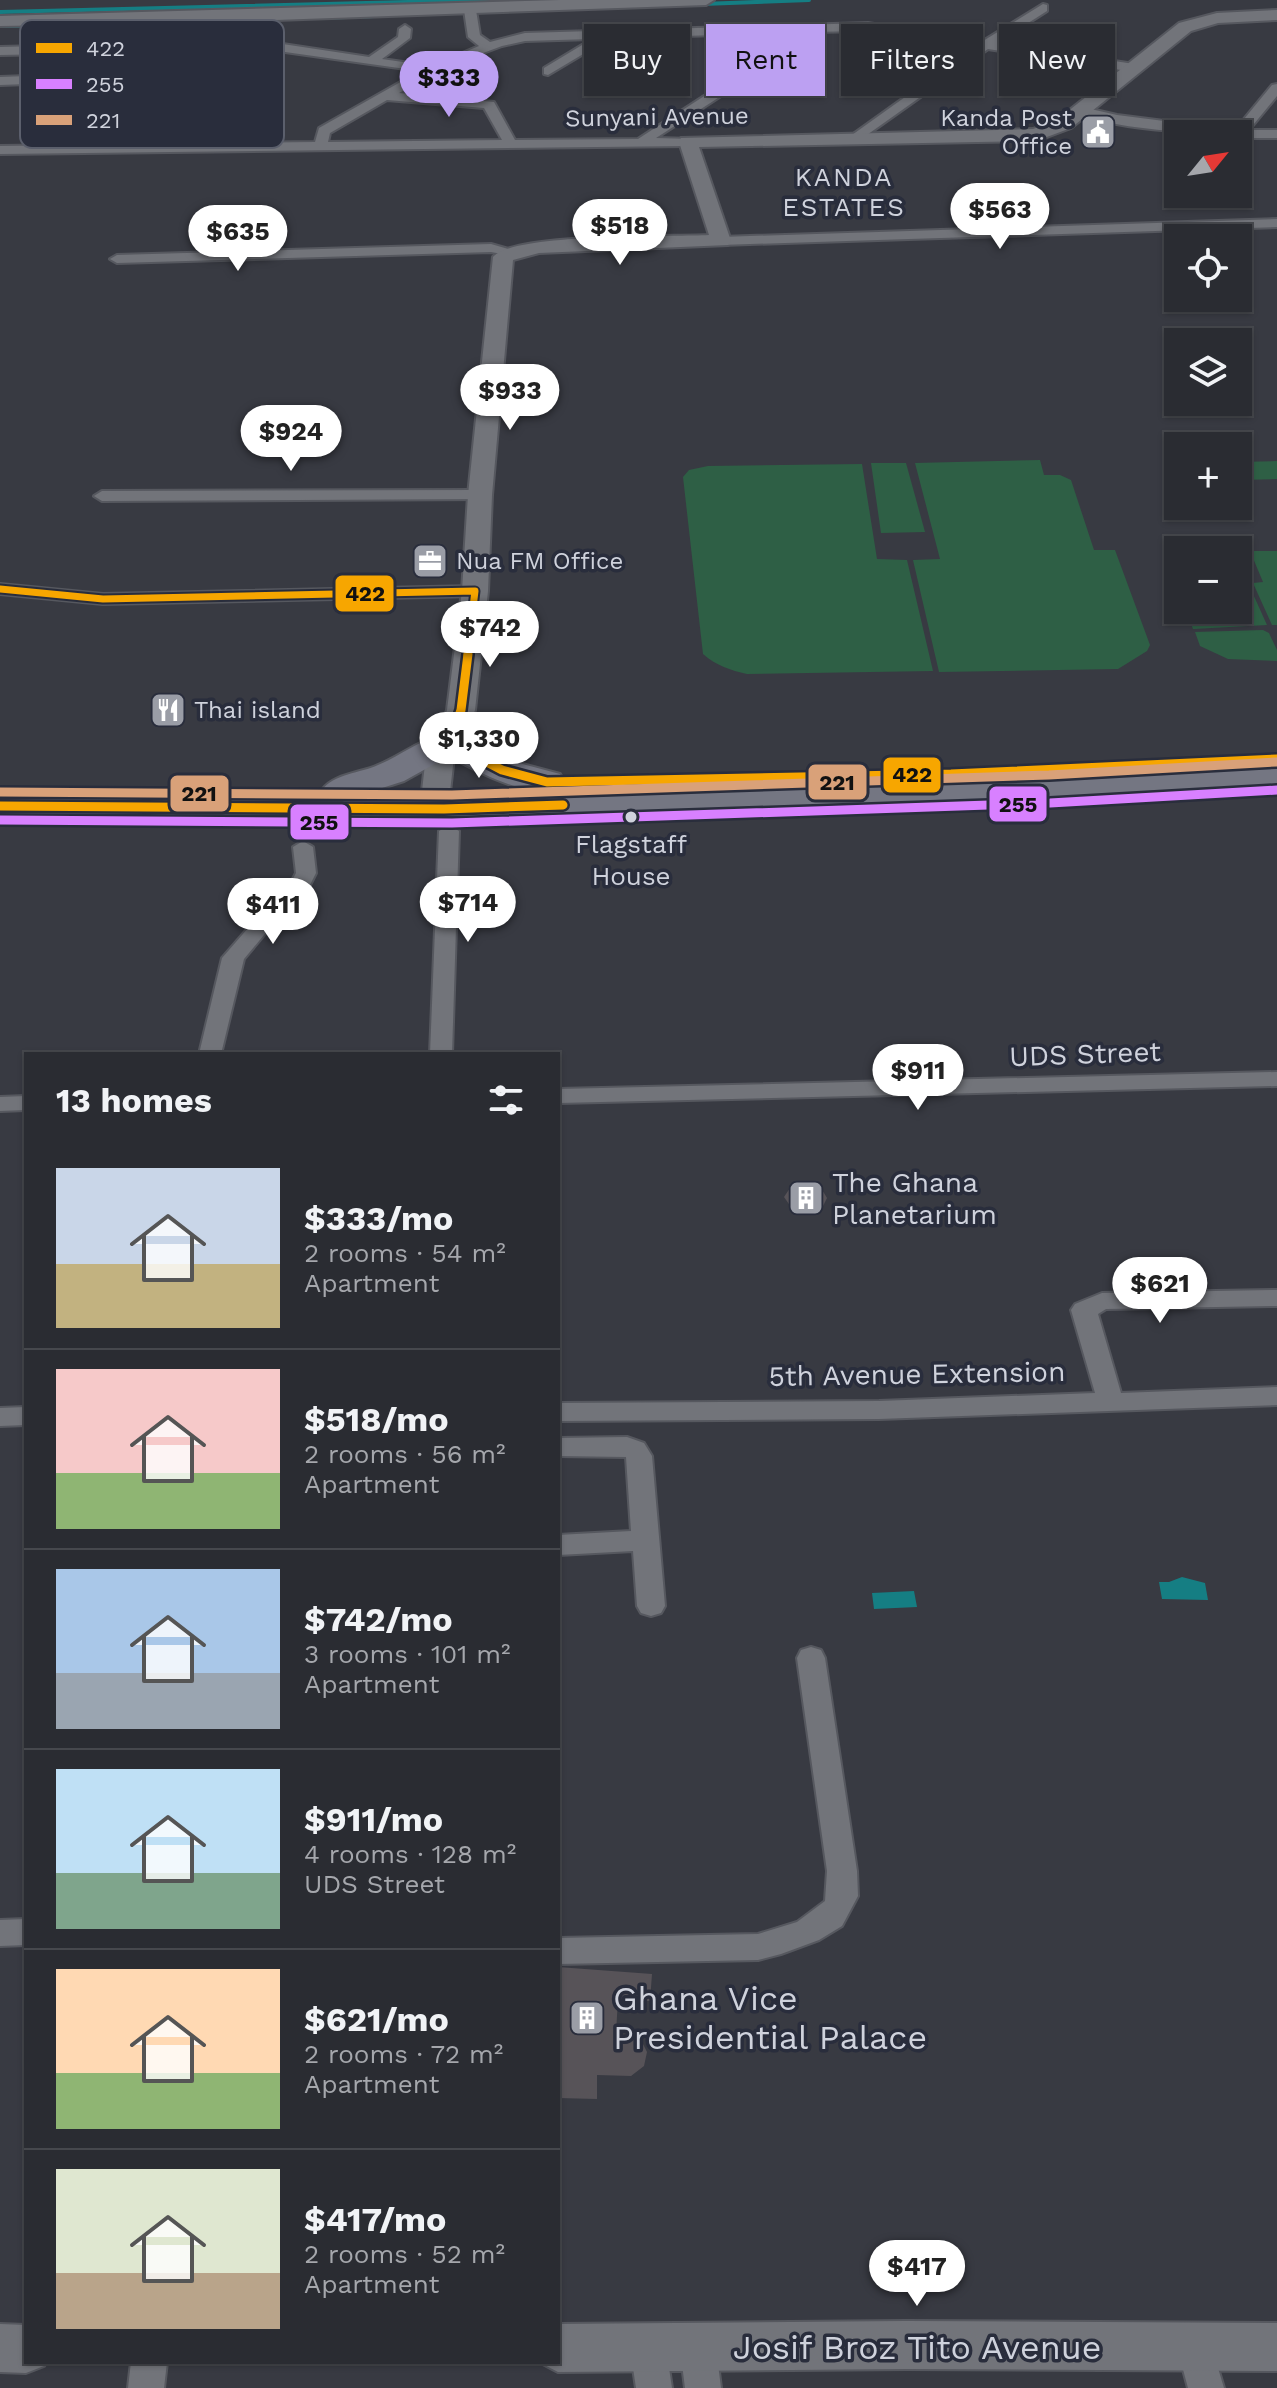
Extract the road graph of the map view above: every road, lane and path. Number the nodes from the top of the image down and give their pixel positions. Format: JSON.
{"nodes":[{"id":1,"x":586,"y":0,"type":"edge"},
{"id":2,"x":706,"y":0,"type":"edge"},
{"id":3,"x":1043,"y":8,"type":"dead end"},
{"id":4,"x":470,"y":10,"type":"junction"},
{"id":5,"x":1277,"y":15,"type":"edge"},
{"id":6,"x":0,"y":18,"type":"edge"},
{"id":7,"x":825,"y":28,"type":"edge"},
{"id":8,"x":405,"y":29,"type":"dead end"},
{"id":9,"x":584,"y":35,"type":"edge"},
{"id":10,"x":987,"y":44,"type":"junction"},
{"id":11,"x":486,"y":45,"type":"junction"},
{"id":12,"x":284,"y":48,"type":"edge"},
{"id":13,"x":584,"y":49,"type":"edge"},
{"id":14,"x":20,"y":50,"type":"edge"},
{"id":15,"x":0,"y":51,"type":"edge"},
{"id":16,"x":372,"y":60,"type":"junction"},
{"id":17,"x":1134,"y":68,"type":"junction"},
{"id":18,"x":436,"y":70,"type":"junction"},
{"id":19,"x":548,"y":71,"type":"dead end"},
{"id":20,"x":20,"y":80,"type":"edge"},
{"id":21,"x":0,"y":81,"type":"edge"},
{"id":22,"x":1277,"y":88,"type":"edge"},
{"id":23,"x":388,"y":96,"type":"junction"},
{"id":24,"x":712,"y":96,"type":"edge"},
{"id":25,"x":1082,"y":111,"type":"junction"},
{"id":26,"x":1250,"y":120,"type":"edge"},
{"id":27,"x":1164,"y":125,"type":"edge"},
{"id":28,"x":1252,"y":134,"type":"edge"},
{"id":29,"x":1277,"y":134,"type":"edge"},
{"id":30,"x":857,"y":138,"type":"junction"},
{"id":31,"x":644,"y":140,"type":"junction"},
{"id":32,"x":688,"y":142,"type":"junction"},
{"id":33,"x":510,"y":143,"type":"junction"},
{"id":34,"x":321,"y":145,"type":"junction"},
{"id":35,"x":284,"y":146,"type":"edge"},
{"id":36,"x":128,"y":148,"type":"edge"},
{"id":37,"x":0,"y":150,"type":"edge"},
{"id":38,"x":1277,"y":223,"type":"edge"},
{"id":39,"x":721,"y":241,"type":"junction"},
{"id":40,"x":512,"y":252,"type":"junction"},
{"id":41,"x":117,"y":259,"type":"dead end"},
{"id":42,"x":480,"y":495,"type":"junction"},
{"id":43,"x":102,"y":496,"type":"dead end"},
{"id":44,"x":0,"y":589,"type":"edge"},
{"id":45,"x":475,"y":591,"type":"junction"},
{"id":46,"x":451,"y":742,"type":"junction"},
{"id":47,"x":1277,"y":759,"type":"edge"},
{"id":48,"x":1277,"y":776,"type":"edge"},
{"id":49,"x":547,"y":782,"type":"junction"},
{"id":50,"x":340,"y":790,"type":"junction"},
{"id":51,"x":0,"y":793,"type":"edge"},
{"id":52,"x":445,"y":804,"type":"junction"},
{"id":53,"x":0,"y":806,"type":"edge"},
{"id":54,"x":303,"y":847,"type":"dead end"},
{"id":55,"x":210,"y":1052,"type":"edge"},
{"id":56,"x":441,"y":1052,"type":"edge"},
{"id":57,"x":1277,"y":1079,"type":"edge"},
{"id":58,"x":560,"y":1096,"type":"edge"},
{"id":59,"x":24,"y":1103,"type":"edge"},
{"id":60,"x":0,"y":1104,"type":"edge"},
{"id":61,"x":1277,"y":1298,"type":"edge"},
{"id":62,"x":1277,"y":1396,"type":"edge"},
{"id":63,"x":1110,"y":1401,"type":"junction"},
{"id":64,"x":560,"y":1412,"type":"edge"},
{"id":65,"x":24,"y":1416,"type":"edge"},
{"id":66,"x":0,"y":1417,"type":"edge"},
{"id":67,"x":560,"y":1447,"type":"edge"},
{"id":68,"x":644,"y":1540,"type":"junction"},
{"id":69,"x":560,"y":1545,"type":"edge"},
{"id":70,"x":651,"y":1606,"type":"dead end"},
{"id":71,"x":811,"y":1658,"type":"dead end"},
{"id":72,"x":24,"y":1932,"type":"edge"},
{"id":73,"x":0,"y":1933,"type":"edge"},
{"id":74,"x":560,"y":1951,"type":"edge"},
{"id":75,"x":1277,"y":2347,"type":"edge"},
{"id":76,"x":0,"y":2348,"type":"edge"},
{"id":77,"x":560,"y":2348,"type":"edge"},
{"id":78,"x":24,"y":2349,"type":"edge"},
{"id":79,"x":149,"y":2364,"type":"edge"},
{"id":80,"x":651,"y":2368,"type":"edge"},
{"id":81,"x":700,"y":2368,"type":"edge"},
{"id":82,"x":1201,"y":2368,"type":"edge"},
{"id":83,"x":146,"y":2388,"type":"edge"}],
"edges":[{"from":1,"to":6,"type":"street"},
{"from":2,"to":4,"type":"street"},
{"from":3,"to":10,"type":"street"},
{"from":4,"to":6,"type":"street"},
{"from":4,"to":11,"type":"street"},
{"from":5,"to":17,"type":"street","name":"Sunyani Avenue"},
{"from":7,"to":10,"type":"street"},
{"from":8,"to":16,"type":"street"},
{"from":9,"to":11,"type":"street"},
{"from":10,"to":17,"type":"street"},
{"from":10,"to":30,"type":"street"},
{"from":11,"to":18,"type":"street"},
{"from":12,"to":16,"type":"street"},
{"from":13,"to":19,"type":"street"},
{"from":14,"to":15,"type":"street"},
{"from":16,"to":18,"type":"street"},
{"from":17,"to":25,"type":"street","name":"Sunyani Avenue"},
{"from":18,"to":23,"type":"street"},
{"from":20,"to":21,"type":"street"},
{"from":22,"to":26,"type":"street"},
{"from":23,"to":33,"type":"street"},
{"from":23,"to":34,"type":"street"},
{"from":24,"to":31,"type":"street"},
{"from":25,"to":27,"type":"street"},
{"from":25,"to":30,"type":"street","name":"Sunyani Avenue"},
{"from":28,"to":29,"type":"street"},
{"from":30,"to":32,"type":"street","name":"Sunyani Avenue"},
{"from":31,"to":32,"type":"street","name":"Sunyani Avenue"},
{"from":31,"to":33,"type":"street","name":"Sunyani Avenue"},
{"from":32,"to":39,"type":"street"},
{"from":33,"to":34,"type":"street","name":"Sunyani Avenue"},
{"from":34,"to":35,"type":"street","name":"Sunyani Avenue"},
{"from":36,"to":37,"type":"street","name":"Sunyani Avenue"},
{"from":38,"to":39,"type":"street"},
{"from":39,"to":40,"type":"street"},
{"from":40,"to":41,"type":"street"},
{"from":40,"to":42,"type":"street"},
{"from":42,"to":43,"type":"street"},
{"from":42,"to":45,"type":"street"},
{"from":44,"to":45,"type":"street"},
{"from":45,"to":46,"type":"street"},
{"from":46,"to":49,"type":"highway"},
{"from":46,"to":50,"type":"highway"},
{"from":46,"to":52,"type":"street"},
{"from":47,"to":49,"type":"highway"},
{"from":48,"to":52,"type":"highway"},
{"from":49,"to":52,"type":"highway"},
{"from":50,"to":51,"type":"highway"},
{"from":50,"to":52,"type":"highway"},
{"from":52,"to":53,"type":"highway"},
{"from":52,"to":56,"type":"street"},
{"from":54,"to":55,"type":"street"},
{"from":57,"to":58,"type":"street","name":"UDS Street"},
{"from":59,"to":60,"type":"street"},
{"from":61,"to":63,"type":"street"},
{"from":62,"to":63,"type":"street","name":"5th Avenue Extension"},
{"from":63,"to":64,"type":"street","name":"5th Avenue Extension"},
{"from":65,"to":66,"type":"street"},
{"from":67,"to":68,"type":"street"},
{"from":68,"to":69,"type":"street"},
{"from":68,"to":70,"type":"street"},
{"from":71,"to":74,"type":"street"},
{"from":72,"to":73,"type":"street"},
{"from":75,"to":82,"type":"street","name":"Josif Broz Tito Avenue"},
{"from":76,"to":78,"type":"street"},
{"from":77,"to":80,"type":"street","name":"Josif Broz Tito Avenue"},
{"from":79,"to":83,"type":"street"},
{"from":80,"to":81,"type":"street","name":"Josif Broz Tito Avenue"},
{"from":81,"to":82,"type":"street","name":"Josif Broz Tito Avenue"}]}
